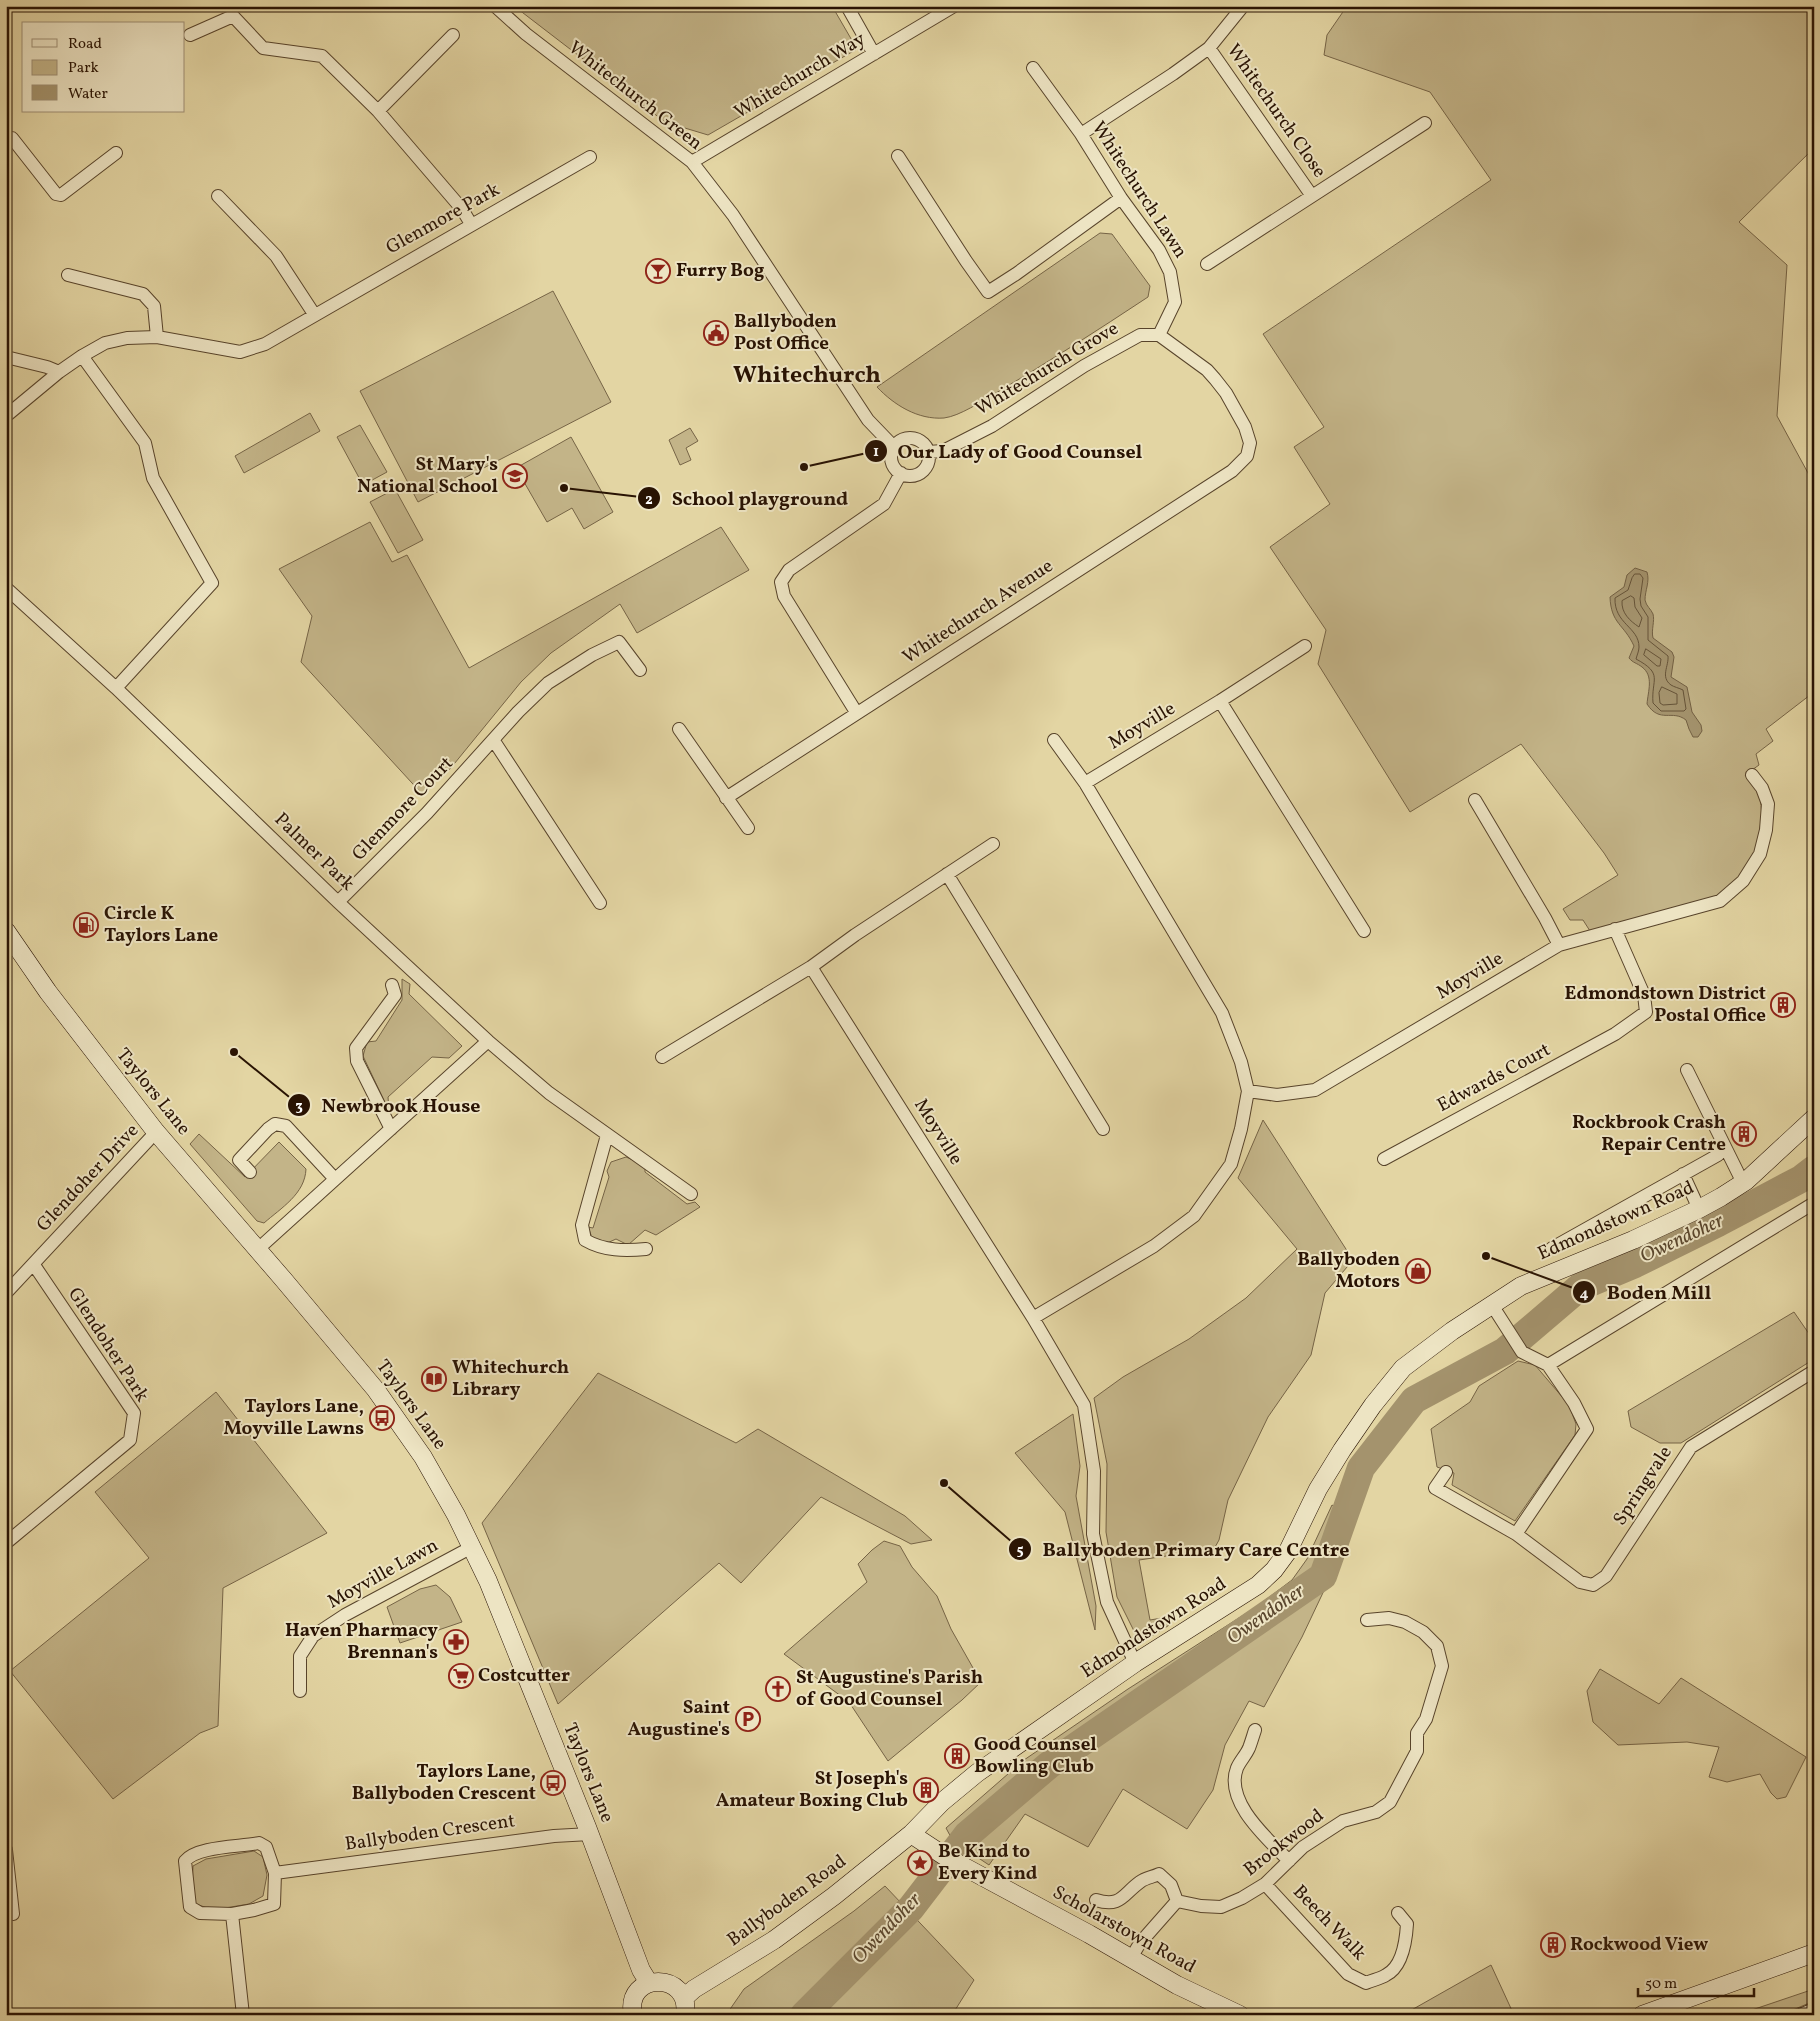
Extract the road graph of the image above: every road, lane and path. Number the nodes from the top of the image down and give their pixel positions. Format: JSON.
{"nodes":[{"id":1,"x":495,"y":6,"type":"edge"},
{"id":2,"x":847,"y":6,"type":"edge"},
{"id":3,"x":954,"y":6,"type":"edge"},
{"id":4,"x":1243,"y":6,"type":"edge"},
{"id":5,"x":190,"y":35,"type":"dead end"},
{"id":6,"x":453,"y":35,"type":"dead end"},
{"id":7,"x":1209,"y":48,"type":"junction"},
{"id":8,"x":874,"y":54,"type":"junction"},
{"id":9,"x":1033,"y":68,"type":"dead end"},
{"id":10,"x":378,"y":111,"type":"junction"},
{"id":11,"x":1425,"y":123,"type":"dead end"},
{"id":12,"x":1081,"y":134,"type":"junction"},
{"id":13,"x":6,"y":138,"type":"edge"},
{"id":14,"x":116,"y":153,"type":"dead end"},
{"id":15,"x":898,"y":156,"type":"dead end"},
{"id":16,"x":590,"y":157,"type":"dead end"},
{"id":17,"x":692,"y":162,"type":"junction"},
{"id":18,"x":218,"y":196,"type":"dead end"},
{"id":19,"x":1312,"y":196,"type":"junction"},
{"id":20,"x":1121,"y":198,"type":"junction"},
{"id":21,"x":471,"y":224,"type":"junction"},
{"id":22,"x":1207,"y":264,"type":"dead end"},
{"id":23,"x":68,"y":275,"type":"dead end"},
{"id":24,"x":314,"y":314,"type":"junction"},
{"id":25,"x":1159,"y":334,"type":"junction"},
{"id":26,"x":157,"y":337,"type":"junction"},
{"id":27,"x":82,"y":356,"type":"junction"},
{"id":28,"x":6,"y":357,"type":"edge"},
{"id":29,"x":58,"y":372,"type":"junction"},
{"id":30,"x":6,"y":416,"type":"edge"},
{"id":31,"x":894,"y":446,"type":"junction"},
{"id":32,"x":928,"y":452,"type":"junction"},
{"id":33,"x":901,"y":473,"type":"junction"},
{"id":34,"x":6,"y":588,"type":"edge"},
{"id":35,"x":1304,"y":646,"type":"dead end"},
{"id":36,"x":640,"y":670,"type":"dead end"},
{"id":37,"x":116,"y":688,"type":"junction"},
{"id":38,"x":1220,"y":701,"type":"junction"},
{"id":39,"x":856,"y":712,"type":"junction"},
{"id":40,"x":679,"y":729,"type":"dead end"},
{"id":41,"x":1054,"y":740,"type":"dead end"},
{"id":42,"x":494,"y":741,"type":"junction"},
{"id":43,"x":1752,"y":775,"type":"dead end"},
{"id":44,"x":1084,"y":783,"type":"junction"},
{"id":45,"x":726,"y":798,"type":"junction"},
{"id":46,"x":1475,"y":800,"type":"dead end"},
{"id":47,"x":748,"y":828,"type":"dead end"},
{"id":48,"x":993,"y":844,"type":"dead end"},
{"id":49,"x":947,"y":874,"type":"junction"},
{"id":50,"x":338,"y":902,"type":"junction"},
{"id":51,"x":600,"y":902,"type":"dead end"},
{"id":52,"x":1614,"y":929,"type":"junction"},
{"id":53,"x":6,"y":931,"type":"edge"},
{"id":54,"x":1364,"y":931,"type":"dead end"},
{"id":55,"x":1559,"y":945,"type":"junction"},
{"id":56,"x":811,"y":967,"type":"junction"},
{"id":57,"x":392,"y":985,"type":"dead end"},
{"id":58,"x":488,"y":1041,"type":"junction"},
{"id":59,"x":662,"y":1057,"type":"dead end"},
{"id":60,"x":1687,"y":1070,"type":"dead end"},
{"id":61,"x":1248,"y":1091,"type":"junction"},
{"id":62,"x":1814,"y":1118,"type":"edge"},
{"id":63,"x":391,"y":1129,"type":"junction"},
{"id":64,"x":1103,"y":1129,"type":"dead end"},
{"id":65,"x":156,"y":1132,"type":"junction"},
{"id":66,"x":607,"y":1135,"type":"junction"},
{"id":67,"x":1718,"y":1155,"type":"dead end"},
{"id":68,"x":1384,"y":1158,"type":"dead end"},
{"id":69,"x":250,"y":1172,"type":"dead end"},
{"id":70,"x":1683,"y":1174,"type":"junction"},
{"id":71,"x":335,"y":1180,"type":"junction"},
{"id":72,"x":1743,"y":1182,"type":"junction"},
{"id":73,"x":691,"y":1194,"type":"dead end"},
{"id":74,"x":1814,"y":1203,"type":"edge"},
{"id":75,"x":1699,"y":1209,"type":"junction"},
{"id":76,"x":1552,"y":1248,"type":"dead end"},
{"id":77,"x":258,"y":1249,"type":"junction"},
{"id":78,"x":646,"y":1249,"type":"dead end"},
{"id":79,"x":34,"y":1265,"type":"junction"},
{"id":80,"x":6,"y":1293,"type":"edge"},
{"id":81,"x":1492,"y":1305,"type":"junction"},
{"id":82,"x":1033,"y":1318,"type":"junction"},
{"id":83,"x":1548,"y":1365,"type":"junction"},
{"id":84,"x":1814,"y":1371,"type":"edge"},
{"id":85,"x":1446,"y":1472,"type":"dead end"},
{"id":86,"x":1516,"y":1534,"type":"junction"},
{"id":87,"x":6,"y":1544,"type":"edge"},
{"id":88,"x":472,"y":1547,"type":"junction"},
{"id":89,"x":1367,"y":1620,"type":"dead end"},
{"id":90,"x":1135,"y":1662,"type":"junction"},
{"id":91,"x":300,"y":1691,"type":"dead end"},
{"id":92,"x":1254,"y":1730,"type":"dead end"},
{"id":93,"x":590,"y":1834,"type":"junction"},
{"id":94,"x":911,"y":1834,"type":"junction"},
{"id":95,"x":6,"y":1850,"type":"edge"},
{"id":96,"x":1289,"y":1861,"type":"junction"},
{"id":97,"x":275,"y":1873,"type":"junction"},
{"id":98,"x":1265,"y":1884,"type":"junction"},
{"id":99,"x":1096,"y":1900,"type":"dead end"},
{"id":100,"x":1178,"y":1901,"type":"junction"},
{"id":101,"x":1398,"y":1913,"type":"dead end"},
{"id":102,"x":13,"y":1914,"type":"dead end"},
{"id":103,"x":232,"y":1914,"type":"junction"},
{"id":104,"x":1814,"y":1954,"type":"edge"},
{"id":105,"x":1131,"y":1958,"type":"junction"},
{"id":106,"x":650,"y":1983,"type":"junction"},
{"id":107,"x":684,"y":2006,"type":"edge"},
{"id":108,"x":1814,"y":2009,"type":"edge"},
{"id":109,"x":1666,"y":2011,"type":"edge"},
{"id":110,"x":243,"y":2015,"type":"edge"},
{"id":111,"x":633,"y":2015,"type":"edge"},
{"id":112,"x":1240,"y":2015,"type":"edge"},
{"id":113,"x":1642,"y":2015,"type":"edge"},
{"id":114,"x":1800,"y":2015,"type":"edge"}],
"edges":[{"from":1,"to":17,"type":"street","name":"Whitechurch Green"},
{"from":2,"to":8,"type":"street"},
{"from":3,"to":8,"type":"street","name":"Whitechurch Way"},
{"from":4,"to":7,"type":"street"},
{"from":5,"to":10,"type":"street"},
{"from":6,"to":10,"type":"street"},
{"from":7,"to":12,"type":"street"},
{"from":7,"to":19,"type":"street","name":"Whitechurch Close"},
{"from":8,"to":17,"type":"street","name":"Whitechurch Way"},
{"from":9,"to":12,"type":"street","name":"Whitechurch Lawn"},
{"from":10,"to":21,"type":"street"},
{"from":11,"to":19,"type":"street","name":"Whitechurch Close"},
{"from":12,"to":20,"type":"street","name":"Whitechurch Lawn"},
{"from":13,"to":14,"type":"street"},
{"from":15,"to":20,"type":"street"},
{"from":16,"to":21,"type":"street","name":"Glenmore Park"},
{"from":17,"to":31,"type":"street","name":"Whitechurch Green"},
{"from":18,"to":24,"type":"street"},
{"from":19,"to":22,"type":"street","name":"Whitechurch Close"},
{"from":20,"to":25,"type":"street","name":"Whitechurch Lawn"},
{"from":21,"to":24,"type":"street","name":"Glenmore Park"},
{"from":23,"to":26,"type":"street"},
{"from":24,"to":26,"type":"street","name":"Glenmore Park"},
{"from":25,"to":32,"type":"street","name":"Whitechurch Grove"},
{"from":25,"to":39,"type":"street","name":"Whitechurch Avenue"},
{"from":26,"to":27,"type":"street","name":"Glenmore Park"},
{"from":27,"to":29,"type":"street","name":"Glenmore Park"},
{"from":27,"to":37,"type":"street"},
{"from":28,"to":29,"type":"street"},
{"from":29,"to":30,"type":"street","name":"Glenmore Park"},
{"from":31,"to":32,"type":"street"},
{"from":31,"to":33,"type":"street"},
{"from":32,"to":33,"type":"street"},
{"from":33,"to":39,"type":"street"},
{"from":34,"to":37,"type":"street","name":"Palmer Park"},
{"from":35,"to":38,"type":"street","name":"Moyville"},
{"from":36,"to":42,"type":"street","name":"Glenmore Court"},
{"from":37,"to":50,"type":"street","name":"Palmer Park"},
{"from":38,"to":44,"type":"street","name":"Moyville"},
{"from":38,"to":54,"type":"street"},
{"from":39,"to":45,"type":"street","name":"Whitechurch Avenue"},
{"from":40,"to":45,"type":"street"},
{"from":41,"to":44,"type":"street"},
{"from":42,"to":50,"type":"street","name":"Glenmore Court"},
{"from":42,"to":51,"type":"street"},
{"from":43,"to":52,"type":"street","name":"Moyville"},
{"from":44,"to":61,"type":"street"},
{"from":45,"to":47,"type":"street"},
{"from":46,"to":55,"type":"street"},
{"from":48,"to":49,"type":"street"},
{"from":49,"to":56,"type":"street"},
{"from":49,"to":64,"type":"street"},
{"from":50,"to":58,"type":"street","name":"Palmer Park"},
{"from":52,"to":55,"type":"street","name":"Moyville"},
{"from":52,"to":68,"type":"street","name":"Edwards Court"},
{"from":53,"to":65,"type":"main road","name":"Taylors Lane"},
{"from":55,"to":61,"type":"street","name":"Moyville"},
{"from":56,"to":59,"type":"street"},
{"from":56,"to":82,"type":"street","name":"Moyville"},
{"from":57,"to":63,"type":"street"},
{"from":58,"to":63,"type":"street"},
{"from":58,"to":66,"type":"street","name":"Palmer Park"},
{"from":60,"to":72,"type":"street"},
{"from":61,"to":82,"type":"street"},
{"from":62,"to":72,"type":"main road","name":"Edmondstown Road"},
{"from":63,"to":71,"type":"street"},
{"from":65,"to":77,"type":"main road","name":"Taylors Lane"},
{"from":65,"to":79,"type":"street","name":"Glendoher Drive"},
{"from":66,"to":73,"type":"street","name":"Palmer Park"},
{"from":66,"to":78,"type":"street"},
{"from":67,"to":70,"type":"street"},
{"from":69,"to":71,"type":"street"},
{"from":70,"to":75,"type":"street"},
{"from":70,"to":76,"type":"street"},
{"from":71,"to":77,"type":"street"},
{"from":72,"to":75,"type":"main road","name":"Edmondstown Road"},
{"from":74,"to":83,"type":"street"},
{"from":75,"to":81,"type":"main road","name":"Edmondstown Road"},
{"from":77,"to":88,"type":"main road","name":"Taylors Lane"},
{"from":79,"to":80,"type":"street","name":"Glendoher Drive"},
{"from":79,"to":87,"type":"street","name":"Glendoher Park"},
{"from":81,"to":83,"type":"street"},
{"from":81,"to":90,"type":"main road","name":"Edmondstown Road"},
{"from":82,"to":90,"type":"street","name":"Moyville"},
{"from":83,"to":86,"type":"street"},
{"from":84,"to":86,"type":"street","name":"Springvale"},
{"from":85,"to":86,"type":"street","name":"Springvale"},
{"from":88,"to":91,"type":"street","name":"Moyville Lawn"},
{"from":88,"to":93,"type":"main road","name":"Taylors Lane"},
{"from":89,"to":96,"type":"street","name":"Brookwood"},
{"from":90,"to":94,"type":"main road","name":"Edmondstown Road"},
{"from":92,"to":96,"type":"street"},
{"from":93,"to":97,"type":"street","name":"Ballyboden Crescent"},
{"from":93,"to":106,"type":"main road","name":"Taylors Lane"},
{"from":94,"to":105,"type":"main road","name":"Scholarstown Road"},
{"from":94,"to":107,"type":"main road","name":"Ballyboden Road"},
{"from":95,"to":102,"type":"street"},
{"from":96,"to":98,"type":"street","name":"Brookwood"},
{"from":97,"to":103,"type":"street"},
{"from":97,"to":103,"type":"street"},
{"from":98,"to":100,"type":"street","name":"Brookwood"},
{"from":98,"to":101,"type":"street","name":"Beech Walk"},
{"from":99,"to":100,"type":"street"},
{"from":100,"to":105,"type":"street"},
{"from":103,"to":110,"type":"street"},
{"from":104,"to":109,"type":"main road"},
{"from":105,"to":112,"type":"main road","name":"Scholarstown Road"},
{"from":106,"to":107,"type":"main road"},
{"from":106,"to":111,"type":"main road"},
{"from":108,"to":114,"type":"street"},
{"from":109,"to":113,"type":"main road"}]}
